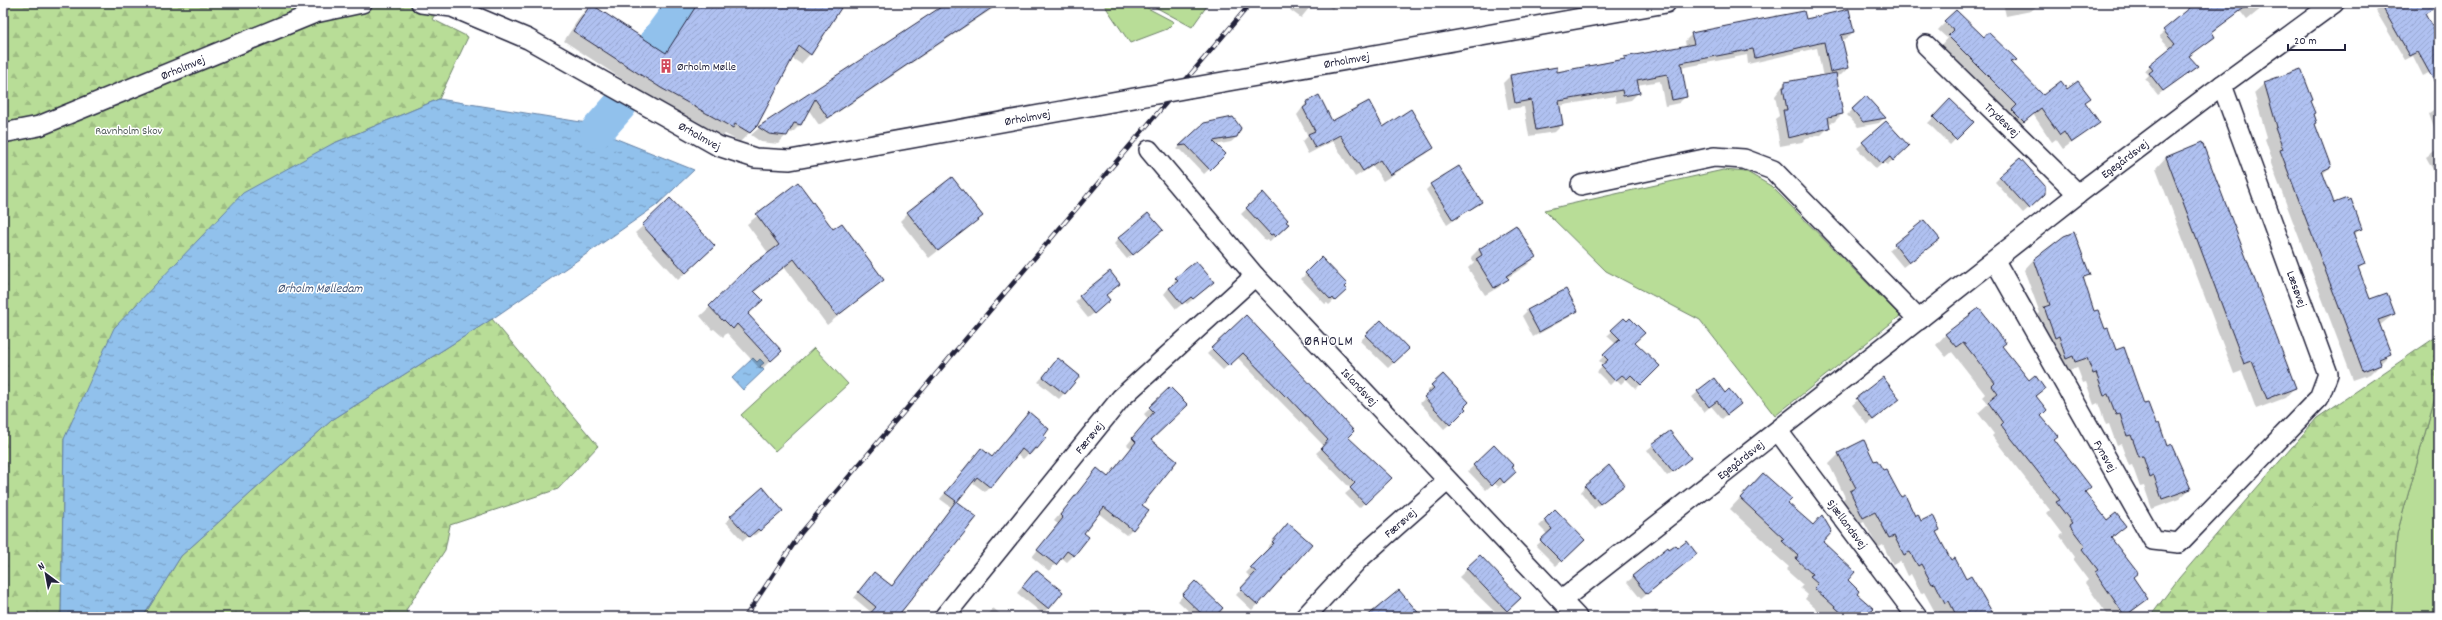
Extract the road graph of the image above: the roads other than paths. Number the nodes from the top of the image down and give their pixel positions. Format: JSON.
{"nodes":[{"id":1,"x":362,"y":3,"type":"edge"},
{"id":2,"x":420,"y":3,"type":"edge"},
{"id":3,"x":1666,"y":3,"type":"edge"},
{"id":4,"x":2334,"y":3,"type":"edge"},
{"id":5,"x":1926,"y":45,"type":"dead end"},
{"id":6,"x":2222,"y":85,"type":"junction"},
{"id":7,"x":3,"y":133,"type":"edge"},
{"id":8,"x":1149,"y":150,"type":"dead end"},
{"id":9,"x":1581,"y":185,"type":"dead end"},
{"id":10,"x":2078,"y":194,"type":"junction"},
{"id":11,"x":1995,"y":261,"type":"junction"},
{"id":12,"x":1255,"y":276,"type":"junction"},
{"id":13,"x":1919,"y":320,"type":"junction"},
{"id":14,"x":1778,"y":431,"type":"junction"},
{"id":15,"x":2248,"y":470,"type":"joint"},
{"id":16,"x":1447,"y":481,"type":"junction"},
{"id":17,"x":1562,"y":600,"type":"junction"},
{"id":18,"x":944,"y":617,"type":"edge"},
{"id":19,"x":1305,"y":617,"type":"edge"},
{"id":20,"x":1578,"y":617,"type":"edge"},
{"id":21,"x":1917,"y":617,"type":"edge"}],
"edges":[{"from":1,"to":7,"type":"street","name":"Ørholmvej"},
{"from":2,"to":3,"type":"street","name":"Ørholmvej","bridge":true},
{"from":4,"to":6,"type":"street","name":"Egegårdsvej"},
{"from":5,"to":10,"type":"street","name":"Trydesvej"},
{"from":6,"to":10,"type":"street","name":"Egegårdsvej"},
{"from":6,"to":15,"type":"street","name":"Læsøvej"},
{"from":8,"to":12,"type":"street","name":"Islandsvej"},
{"from":9,"to":13,"type":"street"},
{"from":10,"to":11,"type":"street","name":"Egegårdsvej"},
{"from":11,"to":13,"type":"street","name":"Egegårdsvej"},
{"from":11,"to":15,"type":"street","name":"Fynsvej"},
{"from":12,"to":16,"type":"street","name":"Islandsvej"},
{"from":12,"to":18,"type":"street","name":"Færøvej"},
{"from":13,"to":14,"type":"street","name":"Egegårdsvej"},
{"from":14,"to":17,"type":"street","name":"Egegårdsvej"},
{"from":14,"to":21,"type":"street","name":"Sjællandsvej"},
{"from":16,"to":17,"type":"street","name":"Islandsvej"},
{"from":16,"to":19,"type":"street","name":"Færøvej"},
{"from":17,"to":20,"type":"street","name":"Islandsvej"}]}
